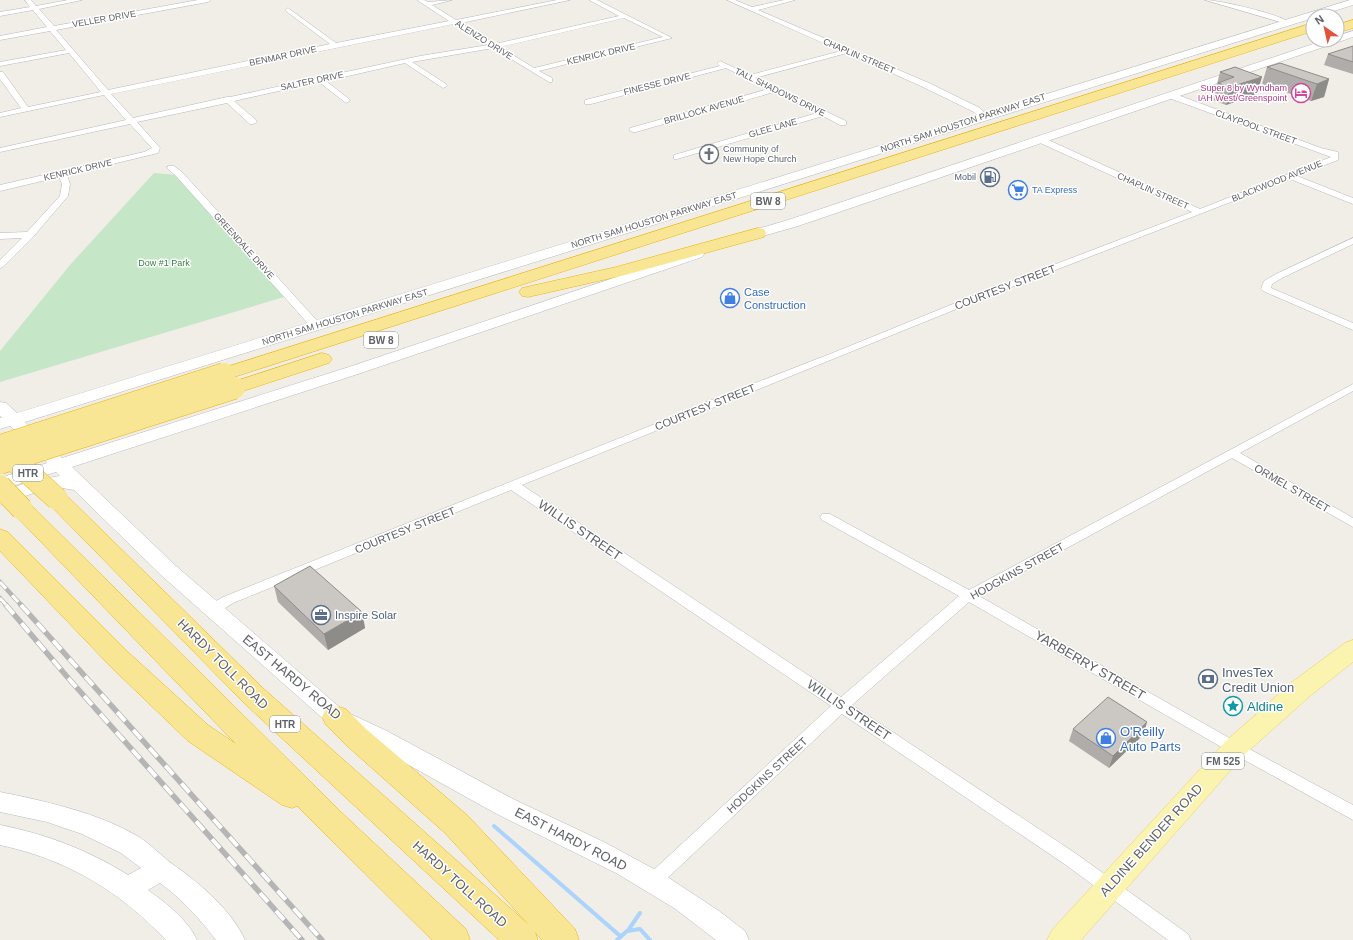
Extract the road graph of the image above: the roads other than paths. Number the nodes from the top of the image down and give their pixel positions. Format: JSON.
{"nodes":[{"id":1,"x":28,"y":0,"type":"edge"},
{"id":2,"x":79,"y":0,"type":"edge"},
{"id":3,"x":208,"y":0,"type":"edge"},
{"id":4,"x":420,"y":0,"type":"edge"},
{"id":5,"x":449,"y":0,"type":"edge"},
{"id":6,"x":567,"y":0,"type":"edge"},
{"id":7,"x":592,"y":0,"type":"edge"},
{"id":8,"x":730,"y":0,"type":"edge"},
{"id":9,"x":792,"y":0,"type":"edge"},
{"id":10,"x":1208,"y":0,"type":"edge"},
{"id":11,"x":1222,"y":0,"type":"edge"},
{"id":12,"x":1353,"y":2,"type":"edge"},
{"id":13,"x":427,"y":4,"type":"junction"},
{"id":14,"x":35,"y":8,"type":"junction"},
{"id":15,"x":288,"y":10,"type":"dead end"},
{"id":16,"x":752,"y":10,"type":"junction"},
{"id":17,"x":0,"y":14,"type":"edge"},
{"id":18,"x":625,"y":16,"type":"junction"},
{"id":19,"x":1289,"y":21,"type":"junction"},
{"id":20,"x":456,"y":22,"type":"junction"},
{"id":21,"x":53,"y":29,"type":"junction"},
{"id":22,"x":1305,"y":30,"type":"edge"},
{"id":23,"x":0,"y":38,"type":"edge"},
{"id":24,"x":1305,"y":40,"type":"edge"},
{"id":25,"x":335,"y":45,"type":"junction"},
{"id":26,"x":493,"y":46,"type":"junction"},
{"id":27,"x":1313,"y":48,"type":"edge"},
{"id":28,"x":69,"y":51,"type":"junction"},
{"id":29,"x":848,"y":51,"type":"junction"},
{"id":30,"x":406,"y":61,"type":"junction"},
{"id":31,"x":717,"y":61,"type":"dead end"},
{"id":32,"x":0,"y":64,"type":"edge"},
{"id":33,"x":727,"y":66,"type":"junction"},
{"id":34,"x":534,"y":70,"type":"junction"},
{"id":35,"x":0,"y":74,"type":"edge"},
{"id":36,"x":749,"y":77,"type":"junction"},
{"id":37,"x":320,"y":79,"type":"junction"},
{"id":38,"x":549,"y":80,"type":"dead end"},
{"id":39,"x":444,"y":86,"type":"dead end"},
{"id":40,"x":774,"y":90,"type":"junction"},
{"id":41,"x":106,"y":93,"type":"junction"},
{"id":42,"x":1172,"y":96,"type":"junction"},
{"id":43,"x":227,"y":100,"type":"junction"},
{"id":44,"x":346,"y":101,"type":"dead end"},
{"id":45,"x":588,"y":102,"type":"dead end"},
{"id":46,"x":26,"y":110,"type":"junction"},
{"id":47,"x":823,"y":114,"type":"junction"},
{"id":48,"x":0,"y":115,"type":"edge"},
{"id":49,"x":984,"y":117,"type":"junction"},
{"id":50,"x":131,"y":121,"type":"junction"},
{"id":51,"x":253,"y":122,"type":"dead end"},
{"id":52,"x":843,"y":123,"type":"dead end"},
{"id":53,"x":633,"y":130,"type":"dead end"},
{"id":54,"x":931,"y":134,"type":"junction"},
{"id":55,"x":1041,"y":140,"type":"junction"},
{"id":56,"x":0,"y":150,"type":"edge"},
{"id":57,"x":1318,"y":150,"type":"joint"},
{"id":58,"x":677,"y":157,"type":"dead end"},
{"id":59,"x":171,"y":168,"type":"dead end"},
{"id":60,"x":62,"y":174,"type":"junction"},
{"id":61,"x":1290,"y":176,"type":"junction"},
{"id":62,"x":0,"y":188,"type":"edge"},
{"id":63,"x":1353,"y":201,"type":"edge"},
{"id":64,"x":1200,"y":212,"type":"junction"},
{"id":65,"x":758,"y":233,"type":"junction"},
{"id":66,"x":30,"y":235,"type":"junction"},
{"id":67,"x":0,"y":236,"type":"edge"},
{"id":68,"x":1353,"y":241,"type":"edge"},
{"id":69,"x":0,"y":265,"type":"edge"},
{"id":70,"x":523,"y":287,"type":"junction"},
{"id":71,"x":316,"y":326,"type":"junction"},
{"id":72,"x":1353,"y":327,"type":"edge"},
{"id":73,"x":229,"y":381,"type":"junction"},
{"id":74,"x":1353,"y":387,"type":"edge"},
{"id":75,"x":0,"y":407,"type":"edge"},
{"id":76,"x":7,"y":422,"type":"edge"},
{"id":77,"x":0,"y":447,"type":"edge"},
{"id":78,"x":1232,"y":453,"type":"junction"},
{"id":79,"x":0,"y":463,"type":"edge"},
{"id":80,"x":59,"y":465,"type":"junction"},
{"id":81,"x":0,"y":485,"type":"edge"},
{"id":82,"x":80,"y":485,"type":"junction"},
{"id":83,"x":513,"y":485,"type":"junction"},
{"id":84,"x":11,"y":504,"type":"edge"},
{"id":85,"x":826,"y":517,"type":"dead end"},
{"id":86,"x":1353,"y":523,"type":"edge"},
{"id":87,"x":0,"y":537,"type":"edge"},
{"id":88,"x":968,"y":596,"type":"junction"},
{"id":89,"x":212,"y":608,"type":"junction"},
{"id":90,"x":1353,"y":649,"type":"edge"},
{"id":91,"x":842,"y":705,"type":"junction"},
{"id":92,"x":336,"y":717,"type":"junction"},
{"id":93,"x":1235,"y":748,"type":"junction"},
{"id":94,"x":0,"y":802,"type":"edge"},
{"id":95,"x":1353,"y":813,"type":"edge"},
{"id":96,"x":330,"y":821,"type":"junction"},
{"id":97,"x":0,"y":835,"type":"edge"},
{"id":98,"x":161,"y":870,"type":"junction"},
{"id":99,"x":653,"y":881,"type":"junction"},
{"id":100,"x":128,"y":888,"type":"junction"},
{"id":101,"x":1108,"y":888,"type":"junction"},
{"id":102,"x":184,"y":940,"type":"edge"},
{"id":103,"x":232,"y":940,"type":"edge"},
{"id":104,"x":454,"y":940,"type":"edge"},
{"id":105,"x":522,"y":940,"type":"edge"},
{"id":106,"x":563,"y":940,"type":"edge"},
{"id":107,"x":736,"y":940,"type":"edge"},
{"id":108,"x":1062,"y":940,"type":"edge"},
{"id":109,"x":1182,"y":940,"type":"edge"}],
"edges":[{"from":1,"to":14,"type":"street"},
{"from":2,"to":14,"type":"street"},
{"from":3,"to":21,"type":"street","name":"VELLER DRIVE"},
{"from":4,"to":13,"type":"street","name":"ALENZO DRIVE"},
{"from":5,"to":13,"type":"street"},
{"from":6,"to":20,"type":"street","name":"BENMAR DRIVE"},
{"from":7,"to":18,"type":"street"},
{"from":8,"to":16,"type":"street","name":"CHAPLIN STREET"},
{"from":9,"to":16,"type":"street"},
{"from":10,"to":19,"type":"street"},
{"from":11,"to":19,"type":"street"},
{"from":12,"to":19,"type":"main road","name":"NORTH SAM HOUSTON PARKWAY EAST"},
{"from":13,"to":20,"type":"street","name":"ALENZO DRIVE"},
{"from":14,"to":17,"type":"street"},
{"from":14,"to":21,"type":"street"},
{"from":15,"to":25,"type":"street"},
{"from":16,"to":29,"type":"street","name":"CHAPLIN STREET"},
{"from":18,"to":26,"type":"street","name":"SALTER DRIVE"},
{"from":18,"to":34,"type":"street","name":"KENRICK DRIVE"},
{"from":19,"to":49,"type":"main road","name":"NORTH SAM HOUSTON PARKWAY EAST"},
{"from":20,"to":25,"type":"street","name":"BENMAR DRIVE"},
{"from":20,"to":26,"type":"street","name":"ALENZO DRIVE"},
{"from":21,"to":23,"type":"street","name":"VELLER DRIVE"},
{"from":21,"to":28,"type":"street"},
{"from":22,"to":70,"type":"highway","name":"NORTH SAM HOUSTON PARKWAY EAST","number":"BW 8"},
{"from":24,"to":70,"type":"highway","name":"NORTH SAM HOUSTON PARKWAY EAST","number":"BW 8"},
{"from":25,"to":41,"type":"street","name":"BENMAR DRIVE"},
{"from":26,"to":30,"type":"street","name":"SALTER DRIVE"},
{"from":26,"to":34,"type":"street","name":"ALENZO DRIVE"},
{"from":27,"to":42,"type":"main road","name":"NORTH SAM HOUSTON PARKWAY EAST"},
{"from":28,"to":32,"type":"street"},
{"from":28,"to":41,"type":"street"},
{"from":29,"to":36,"type":"street"},
{"from":29,"to":49,"type":"street","name":"CHAPLIN STREET"},
{"from":30,"to":37,"type":"street","name":"SALTER DRIVE"},
{"from":30,"to":39,"type":"street"},
{"from":31,"to":33,"type":"street","name":"TALL SHADOWS DRIVE"},
{"from":33,"to":36,"type":"street","name":"TALL SHADOWS DRIVE"},
{"from":33,"to":45,"type":"street","name":"FINESSE DRIVE"},
{"from":34,"to":38,"type":"street","name":"ALENZO DRIVE"},
{"from":35,"to":46,"type":"street"},
{"from":36,"to":40,"type":"street","name":"TALL SHADOWS DRIVE"},
{"from":37,"to":43,"type":"street","name":"SALTER DRIVE"},
{"from":37,"to":44,"type":"street"},
{"from":40,"to":47,"type":"street","name":"TALL SHADOWS DRIVE"},
{"from":40,"to":53,"type":"street","name":"BRILLOCK AVENUE"},
{"from":41,"to":46,"type":"street","name":"BENMAR DRIVE"},
{"from":41,"to":50,"type":"street"},
{"from":42,"to":55,"type":"main road","name":"NORTH SAM HOUSTON PARKWAY EAST"},
{"from":42,"to":57,"type":"street","name":"CLAYPOOL STREET"},
{"from":43,"to":50,"type":"street","name":"SALTER DRIVE"},
{"from":43,"to":51,"type":"street"},
{"from":46,"to":48,"type":"street","name":"BENMAR DRIVE"},
{"from":47,"to":52,"type":"street","name":"TALL SHADOWS DRIVE"},
{"from":47,"to":58,"type":"street","name":"GLEE LANE"},
{"from":49,"to":54,"type":"main road","name":"NORTH SAM HOUSTON PARKWAY EAST"},
{"from":50,"to":56,"type":"street","name":"SALTER DRIVE"},
{"from":50,"to":60,"type":"street","name":"KENRICK DRIVE"},
{"from":54,"to":70,"type":"highway"},
{"from":54,"to":71,"type":"main road","name":"NORTH SAM HOUSTON PARKWAY EAST"},
{"from":55,"to":64,"type":"street","name":"CHAPLIN STREET"},
{"from":55,"to":65,"type":"main road","name":"NORTH SAM HOUSTON PARKWAY EAST"},
{"from":57,"to":61,"type":"street","name":"BLACKWOOD AVENUE"},
{"from":59,"to":71,"type":"street","name":"GREENDALE DRIVE"},
{"from":60,"to":62,"type":"street","name":"KENRICK DRIVE"},
{"from":60,"to":66,"type":"street"},
{"from":61,"to":63,"type":"street"},
{"from":61,"to":64,"type":"street","name":"BLACKWOOD AVENUE"},
{"from":64,"to":83,"type":"street","name":"COURTESY STREET"},
{"from":65,"to":70,"type":"highway"},
{"from":65,"to":73,"type":"main road","name":"NORTH SAM HOUSTON PARKWAY EAST"},
{"from":66,"to":67,"type":"street"},
{"from":66,"to":69,"type":"street"},
{"from":68,"to":72,"type":"street"},
{"from":70,"to":73,"type":"highway","name":"NORTH SAM HOUSTON PARKWAY EAST","number":"BW 8"},
{"from":71,"to":73,"type":"main road","name":"NORTH SAM HOUSTON PARKWAY EAST"},
{"from":73,"to":76,"type":"main road","name":"NORTH SAM HOUSTON PARKWAY EAST"},
{"from":73,"to":77,"type":"highway","name":"NORTH SAM HOUSTON PARKWAY EAST","number":"BW 8","bridge":true},
{"from":73,"to":79,"type":"highway","name":"NORTH SAM HOUSTON PARKWAY EAST","number":"BW 8","bridge":true},
{"from":73,"to":80,"type":"main road","name":"NORTH SAM HOUSTON PARKWAY EAST"},
{"from":74,"to":78,"type":"street","name":"HODGKINS STREET"},
{"from":75,"to":76,"type":"main road","name":"EAST HARDY ROAD"},
{"from":76,"to":80,"type":"main road","name":"EAST HARDY ROAD"},
{"from":77,"to":105,"type":"highway","name":"HARDY TOLL ROAD","number":"HTR","bridge":true},
{"from":78,"to":86,"type":"street","name":"ORMEL STREET"},
{"from":78,"to":88,"type":"street","name":"HODGKINS STREET"},
{"from":80,"to":81,"type":"main road","name":"NORTH SAM HOUSTON PARKWAY EAST"},
{"from":80,"to":82,"type":"main road","name":"EAST HARDY ROAD"},
{"from":81,"to":84,"type":"highway","number":"HTR","bridge":true},
{"from":82,"to":84,"type":"main road"},
{"from":82,"to":89,"type":"main road","name":"EAST HARDY ROAD"},
{"from":83,"to":89,"type":"street","name":"COURTESY STREET"},
{"from":83,"to":91,"type":"street","name":"WILLIS STREET"},
{"from":84,"to":96,"type":"highway","number":"HTR"},
{"from":85,"to":88,"type":"street","name":"YARBERRY STREET"},
{"from":87,"to":96,"type":"highway"},
{"from":88,"to":91,"type":"street","name":"HODGKINS STREET"},
{"from":88,"to":93,"type":"street","name":"YARBERRY STREET"},
{"from":89,"to":92,"type":"main road","name":"EAST HARDY ROAD"},
{"from":90,"to":93,"type":"main road","name":"ALDINE BENDER ROAD","number":"FM 525"},
{"from":91,"to":99,"type":"street","name":"HODGKINS STREET"},
{"from":91,"to":101,"type":"street","name":"WILLIS STREET"},
{"from":92,"to":99,"type":"main road","name":"EAST HARDY ROAD"},
{"from":92,"to":106,"type":"highway"},
{"from":93,"to":95,"type":"street","name":"YARBERRY STREET"},
{"from":93,"to":101,"type":"main road","name":"ALDINE BENDER ROAD","number":"FM 525"},
{"from":94,"to":98,"type":"main road"},
{"from":96,"to":104,"type":"highway","number":"HTR"},
{"from":97,"to":100,"type":"main road"},
{"from":98,"to":100,"type":"main road"},
{"from":98,"to":103,"type":"main road"},
{"from":99,"to":107,"type":"main road","name":"EAST HARDY ROAD"},
{"from":100,"to":102,"type":"main road"},
{"from":101,"to":108,"type":"main road","name":"ALDINE BENDER ROAD","number":"FM 525"},
{"from":101,"to":109,"type":"street","name":"WILLIS STREET"}]}
